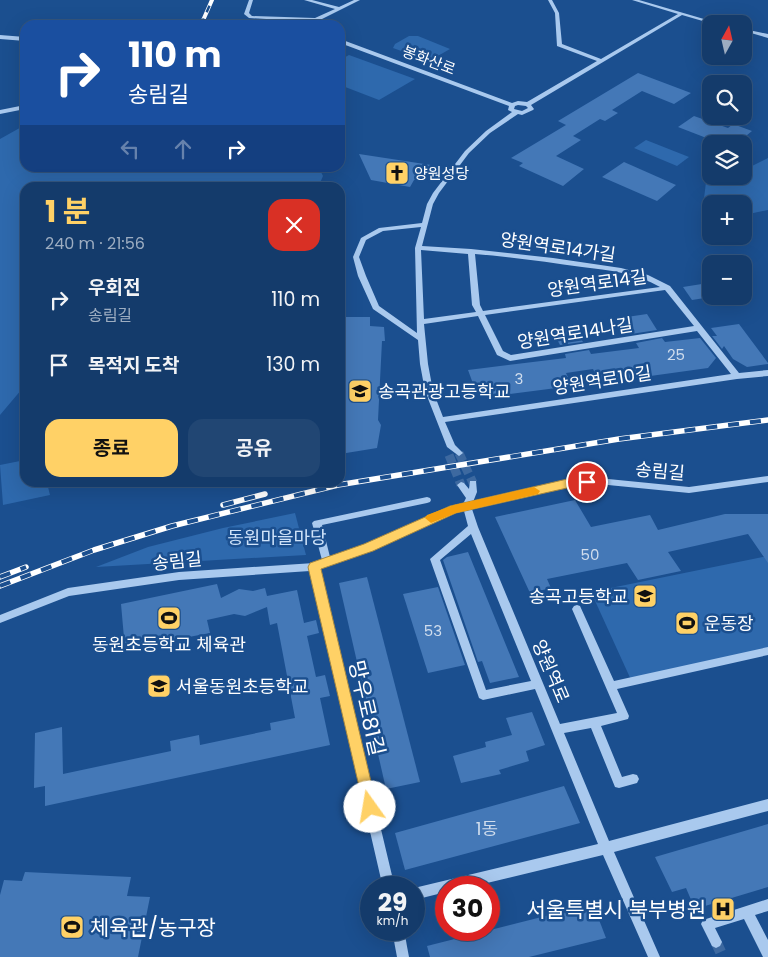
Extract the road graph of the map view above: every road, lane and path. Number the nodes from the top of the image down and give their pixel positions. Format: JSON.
{"nodes":[{"id":1,"x":251,"y":0,"type":"edge"},
{"id":2,"x":306,"y":0,"type":"edge"},
{"id":3,"x":358,"y":0,"type":"edge"},
{"id":4,"x":550,"y":0,"type":"edge"},
{"id":5,"x":634,"y":0,"type":"edge"},
{"id":6,"x":340,"y":10,"type":"junction"},
{"id":7,"x":681,"y":14,"type":"junction"},
{"id":8,"x":283,"y":20,"type":"edge"},
{"id":9,"x":321,"y":20,"type":"edge"},
{"id":10,"x":702,"y":20,"type":"edge"},
{"id":11,"x":752,"y":32,"type":"edge"},
{"id":12,"x":768,"y":36,"type":"edge"},
{"id":13,"x":0,"y":37,"type":"edge"},
{"id":14,"x":20,"y":39,"type":"edge"},
{"id":15,"x":345,"y":43,"type":"edge"},
{"id":16,"x":602,"y":61,"type":"junction"},
{"id":17,"x":510,"y":104,"type":"junction"},
{"id":18,"x":528,"y":104,"type":"junction"},
{"id":19,"x":20,"y":108,"type":"edge"},
{"id":20,"x":0,"y":112,"type":"edge"},
{"id":21,"x":516,"y":112,"type":"junction"},
{"id":22,"x":424,"y":225,"type":"junction"},
{"id":23,"x":418,"y":248,"type":"junction"},
{"id":24,"x":471,"y":251,"type":"junction"},
{"id":25,"x":667,"y":288,"type":"junction"},
{"id":26,"x":481,"y":313,"type":"junction"},
{"id":27,"x":420,"y":322,"type":"junction"},
{"id":28,"x":699,"y":328,"type":"junction"},
{"id":29,"x":421,"y":339,"type":"junction"},
{"id":30,"x":768,"y":373,"type":"edge"},
{"id":31,"x":738,"y":376,"type":"junction"},
{"id":32,"x":440,"y":420,"type":"junction"},
{"id":33,"x":459,"y":453,"type":"tunnel mouth"},
{"id":34,"x":768,"y":479,"type":"edge"},
{"id":35,"x":472,"y":483,"type":"tunnel mouth"},
{"id":36,"x":461,"y":485,"type":"tunnel mouth"},
{"id":37,"x":426,"y":500,"type":"dead end"},
{"id":38,"x":468,"y":502,"type":"junction"},
{"id":39,"x":473,"y":527,"type":"junction"},
{"id":40,"x":327,"y":562,"type":"junction"},
{"id":41,"x":314,"y":567,"type":"junction"},
{"id":42,"x":577,"y":609,"type":"dead end"},
{"id":43,"x":0,"y":619,"type":"edge"},
{"id":44,"x":768,"y":651,"type":"edge"},
{"id":45,"x":538,"y":684,"type":"junction"},
{"id":46,"x":610,"y":686,"type":"junction"},
{"id":47,"x":594,"y":722,"type":"junction"},
{"id":48,"x":557,"y":730,"type":"junction"},
{"id":49,"x":633,"y":779,"type":"dead end"},
{"id":50,"x":768,"y":805,"type":"edge"},
{"id":51,"x":606,"y":848,"type":"junction"},
{"id":52,"x":386,"y":876,"type":"edge"},
{"id":53,"x":425,"y":891,"type":"edge"},
{"id":54,"x":768,"y":905,"type":"edge"},
{"id":55,"x":748,"y":912,"type":"junction"},
{"id":56,"x":400,"y":941,"type":"edge"},
{"id":57,"x":716,"y":942,"type":"tunnel mouth"},
{"id":58,"x":768,"y":953,"type":"edge"},
{"id":59,"x":403,"y":957,"type":"edge"},
{"id":60,"x":654,"y":957,"type":"edge"}],
"edges":[{"from":1,"to":8,"type":"street"},
{"from":2,"to":6,"type":"street"},
{"from":3,"to":6,"type":"street"},
{"from":4,"to":16,"type":"street"},
{"from":5,"to":7,"type":"street"},
{"from":6,"to":9,"type":"street"},
{"from":7,"to":10,"type":"street"},
{"from":7,"to":16,"type":"street"},
{"from":11,"to":12,"type":"street"},
{"from":13,"to":14,"type":"street"},
{"from":15,"to":17,"type":"street","name":"봉화산로"},
{"from":16,"to":18,"type":"street"},
{"from":17,"to":18,"type":"street"},
{"from":17,"to":21,"type":"street"},
{"from":18,"to":21,"type":"street"},
{"from":19,"to":20,"type":"street"},
{"from":21,"to":22,"type":"street"},
{"from":22,"to":23,"type":"street"},
{"from":22,"to":29,"type":"street"},
{"from":23,"to":24,"type":"street","name":"양원역로14가길"},
{"from":23,"to":27,"type":"street"},
{"from":24,"to":25,"type":"street","name":"양원역로14가길"},
{"from":24,"to":26,"type":"street"},
{"from":25,"to":26,"type":"street","name":"양원역로14길"},
{"from":25,"to":28,"type":"street","name":"양원역로14길"},
{"from":26,"to":27,"type":"street","name":"양원역로14길"},
{"from":26,"to":28,"type":"street","name":"양원역로14나길"},
{"from":27,"to":29,"type":"street"},
{"from":28,"to":31,"type":"street","name":"양원역로14길"},
{"from":29,"to":32,"type":"street"},
{"from":30,"to":31,"type":"street","name":"양원역로10길"},
{"from":31,"to":32,"type":"street","name":"양원역로10길"},
{"from":32,"to":33,"type":"street"},
{"from":34,"to":38,"type":"street","name":"송림길"},
{"from":35,"to":38,"type":"street"},
{"from":36,"to":38,"type":"street"},
{"from":37,"to":40,"type":"street"},
{"from":38,"to":39,"type":"street","name":"양원역로"},
{"from":38,"to":40,"type":"street","name":"송림길"},
{"from":39,"to":45,"type":"street","name":"양원역로"},
{"from":39,"to":45,"type":"street"},
{"from":40,"to":41,"type":"street","name":"송림길"},
{"from":41,"to":43,"type":"street","name":"송림길"},
{"from":41,"to":52,"type":"street","name":"망우로81길"},
{"from":42,"to":46,"type":"street"},
{"from":44,"to":46,"type":"street"},
{"from":45,"to":48,"type":"street","name":"양원역로"},
{"from":46,"to":47,"type":"street"},
{"from":47,"to":48,"type":"street"},
{"from":47,"to":49,"type":"street"},
{"from":48,"to":51,"type":"street","name":"양원역로"},
{"from":50,"to":51,"type":"street"},
{"from":51,"to":53,"type":"street"},
{"from":51,"to":60,"type":"street","name":"양원역로"},
{"from":54,"to":55,"type":"street"},
{"from":55,"to":57,"type":"street"},
{"from":55,"to":58,"type":"street"},
{"from":56,"to":59,"type":"street"}]}
